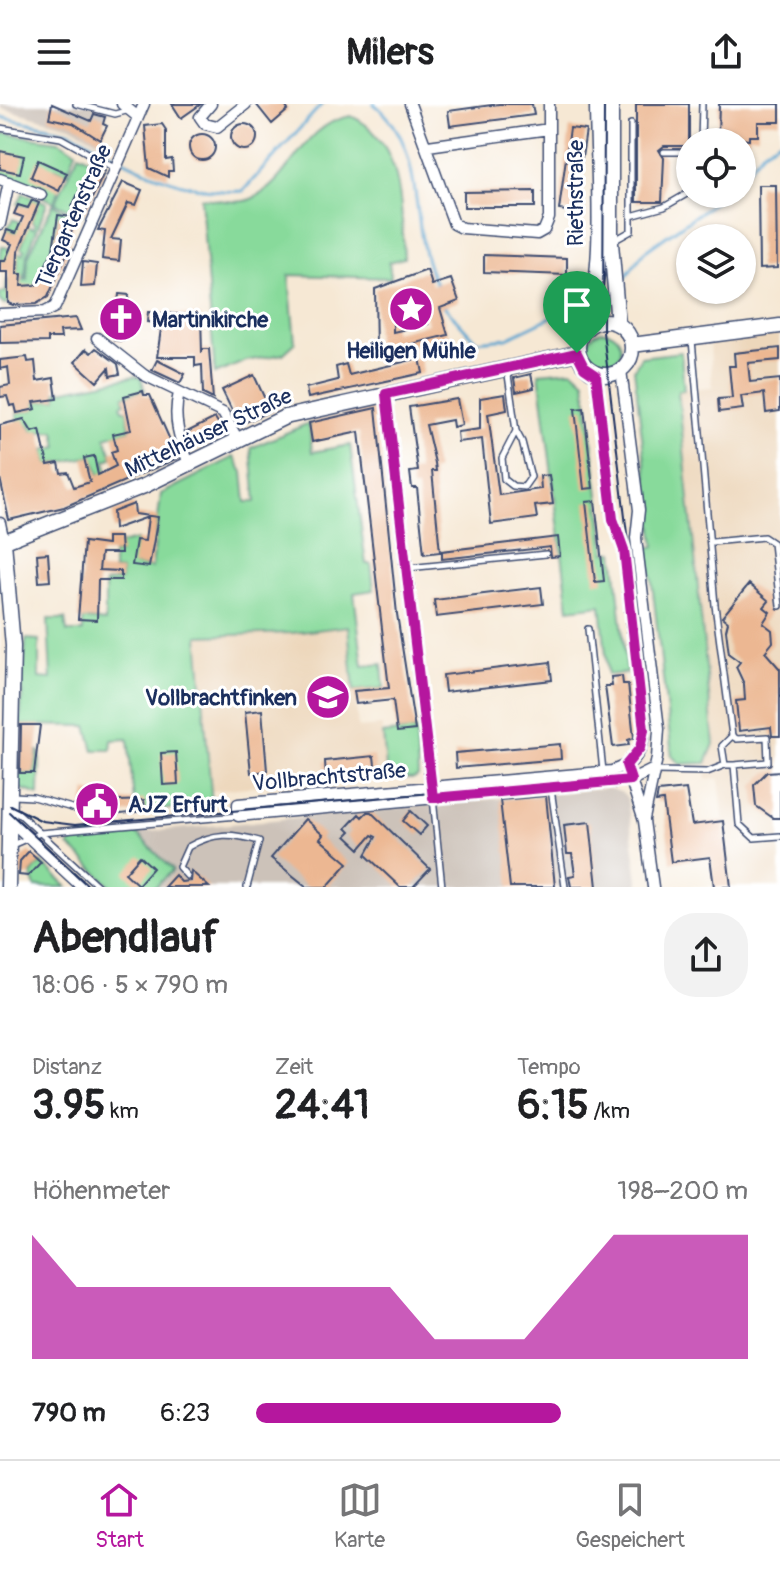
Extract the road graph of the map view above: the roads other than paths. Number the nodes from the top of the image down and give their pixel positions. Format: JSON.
{"nodes":[{"id":1,"x":76,"y":104,"type":"edge"},
{"id":2,"x":144,"y":104,"type":"edge"},
{"id":3,"x":211,"y":104,"type":"edge"},
{"id":4,"x":246,"y":104,"type":"edge"},
{"id":5,"x":410,"y":104,"type":"edge"},
{"id":6,"x":549,"y":104,"type":"edge"},
{"id":7,"x":597,"y":104,"type":"edge"},
{"id":8,"x":611,"y":104,"type":"edge"},
{"id":9,"x":702,"y":104,"type":"edge"},
{"id":10,"x":124,"y":107,"type":"edge"},
{"id":11,"x":138,"y":117,"type":"junction"},
{"id":12,"x":631,"y":124,"type":"dead end"},
{"id":13,"x":0,"y":128,"type":"edge"},
{"id":14,"x":701,"y":128,"type":"edge"},
{"id":15,"x":549,"y":129,"type":"junction"},
{"id":16,"x":428,"y":146,"type":"junction"},
{"id":17,"x":664,"y":152,"type":"dead end"},
{"id":18,"x":676,"y":152,"type":"edge"},
{"id":19,"x":117,"y":168,"type":"junction"},
{"id":20,"x":5,"y":180,"type":"edge"},
{"id":21,"x":41,"y":195,"type":"dead end"},
{"id":22,"x":676,"y":200,"type":"edge"},
{"id":23,"x":631,"y":216,"type":"junction"},
{"id":24,"x":0,"y":224,"type":"edge"},
{"id":25,"x":611,"y":243,"type":"junction"},
{"id":26,"x":0,"y":314,"type":"edge"},
{"id":27,"x":618,"y":324,"type":"junction"},
{"id":28,"x":780,"y":326,"type":"edge"},
{"id":29,"x":585,"y":328,"type":"junction"},
{"id":30,"x":692,"y":336,"type":"junction"},
{"id":31,"x":97,"y":338,"type":"dead end"},
{"id":32,"x":632,"y":345,"type":"junction"},
{"id":33,"x":577,"y":353,"type":"junction"},
{"id":34,"x":507,"y":367,"type":"junction"},
{"id":35,"x":621,"y":370,"type":"junction"},
{"id":36,"x":596,"y":375,"type":"junction"},
{"id":37,"x":179,"y":393,"type":"junction"},
{"id":38,"x":386,"y":394,"type":"junction"},
{"id":39,"x":516,"y":431,"type":"junction"},
{"id":40,"x":238,"y":440,"type":"junction"},
{"id":41,"x":189,"y":464,"type":"junction"},
{"id":42,"x":0,"y":523,"type":"edge"},
{"id":43,"x":712,"y":542,"type":"junction"},
{"id":44,"x":2,"y":543,"type":"edge"},
{"id":45,"x":546,"y":554,"type":"dead end"},
{"id":46,"x":407,"y":568,"type":"junction"},
{"id":47,"x":780,"y":606,"type":"edge"},
{"id":48,"x":588,"y":629,"type":"dead end"},
{"id":49,"x":732,"y":736,"type":"junction"},
{"id":50,"x":725,"y":765,"type":"junction"},
{"id":51,"x":734,"y":765,"type":"junction"},
{"id":52,"x":652,"y":770,"type":"junction"},
{"id":53,"x":603,"y":772,"type":"junction"},
{"id":54,"x":629,"y":774,"type":"junction"},
{"id":55,"x":551,"y":788,"type":"junction"},
{"id":56,"x":432,"y":792,"type":"junction"},
{"id":57,"x":7,"y":799,"type":"edge"},
{"id":58,"x":79,"y":810,"type":"dead end"},
{"id":59,"x":238,"y":816,"type":"joint"},
{"id":60,"x":11,"y":821,"type":"junction"},
{"id":61,"x":644,"y":821,"type":"junction"},
{"id":62,"x":34,"y":835,"type":"junction"},
{"id":63,"x":780,"y":836,"type":"edge"},
{"id":64,"x":12,"y":845,"type":"junction"},
{"id":65,"x":187,"y":876,"type":"dead end"},
{"id":66,"x":8,"y":887,"type":"edge"},
{"id":67,"x":82,"y":887,"type":"edge"},
{"id":68,"x":99,"y":887,"type":"edge"},
{"id":69,"x":247,"y":887,"type":"edge"},
{"id":70,"x":442,"y":887,"type":"edge"},
{"id":71,"x":565,"y":887,"type":"edge"},
{"id":72,"x":653,"y":887,"type":"edge"}],
"edges":[{"from":1,"to":10,"type":"lane"},
{"from":2,"to":11,"type":"street","name":"Tiergartenstraße"},
{"from":3,"to":4,"type":"street"},
{"from":5,"to":16,"type":"street"},
{"from":6,"to":15,"type":"street"},
{"from":7,"to":29,"type":"main road","name":"Riethstraße"},
{"from":8,"to":25,"type":"main road","name":"Riethstraße"},
{"from":9,"to":14,"type":"lane"},
{"from":10,"to":11,"type":"street"},
{"from":11,"to":19,"type":"street","name":"Tiergartenstraße"},
{"from":12,"to":23,"type":"lane"},
{"from":13,"to":19,"type":"lane"},
{"from":15,"to":16,"type":"street"},
{"from":15,"to":16,"type":"street"},
{"from":17,"to":18,"type":"lane"},
{"from":19,"to":26,"type":"street","name":"Tiergartenstraße"},
{"from":20,"to":21,"type":"street"},
{"from":20,"to":24,"type":"street"},
{"from":22,"to":23,"type":"lane"},
{"from":23,"to":25,"type":"lane"},
{"from":25,"to":27,"type":"main road","name":"Riethstraße"},
{"from":27,"to":29,"type":"main road"},
{"from":27,"to":32,"type":"main road"},
{"from":28,"to":30,"type":"main road"},
{"from":29,"to":33,"type":"main road"},
{"from":30,"to":32,"type":"main road"},
{"from":30,"to":43,"type":"lane"},
{"from":31,"to":37,"type":"street"},
{"from":32,"to":35,"type":"main road"},
{"from":33,"to":34,"type":"main road","name":"Mittelhäuser Straße"},
{"from":33,"to":36,"type":"main road"},
{"from":34,"to":38,"type":"main road","name":"Mittelhäuser Straße"},
{"from":34,"to":39,"type":"lane"},
{"from":35,"to":36,"type":"main road"},
{"from":35,"to":52,"type":"street"},
{"from":36,"to":54,"type":"street"},
{"from":37,"to":40,"type":"street"},
{"from":37,"to":41,"type":"street"},
{"from":38,"to":40,"type":"main road","name":"Mittelhäuser Straße"},
{"from":38,"to":46,"type":"street"},
{"from":39,"to":39,"type":"lane"},
{"from":40,"to":41,"type":"main road","name":"Mittelhäuser Straße"},
{"from":41,"to":44,"type":"main road","name":"Mittelhäuser Straße"},
{"from":42,"to":44,"type":"street"},
{"from":43,"to":47,"type":"lane"},
{"from":43,"to":49,"type":"lane"},
{"from":44,"to":57,"type":"main road"},
{"from":45,"to":46,"type":"lane"},
{"from":46,"to":56,"type":"street"},
{"from":48,"to":53,"type":"lane"},
{"from":49,"to":50,"type":"lane"},
{"from":49,"to":51,"type":"lane"},
{"from":50,"to":51,"type":"lane"},
{"from":50,"to":52,"type":"lane"},
{"from":51,"to":63,"type":"lane"},
{"from":52,"to":54,"type":"street","name":"Vollbrachtstraße"},
{"from":52,"to":61,"type":"street"},
{"from":53,"to":54,"type":"street","name":"Vollbrachtstraße"},
{"from":53,"to":56,"type":"street","name":"Vollbrachtstraße"},
{"from":54,"to":55,"type":"street","name":"Vollbrachtstraße"},
{"from":54,"to":61,"type":"street"},
{"from":55,"to":56,"type":"street","name":"Vollbrachtstraße"},
{"from":55,"to":71,"type":"lane"},
{"from":56,"to":59,"type":"street"},
{"from":56,"to":70,"type":"lane"},
{"from":57,"to":58,"type":"lane"},
{"from":57,"to":60,"type":"main road"},
{"from":57,"to":62,"type":"lane"},
{"from":59,"to":62,"type":"lane"},
{"from":60,"to":62,"type":"street"},
{"from":60,"to":64,"type":"main road"},
{"from":61,"to":72,"type":"street"},
{"from":62,"to":64,"type":"lane"},
{"from":62,"to":67,"type":"street"},
{"from":62,"to":68,"type":"lane"},
{"from":64,"to":66,"type":"main road"},
{"from":65,"to":69,"type":"lane"}]}
